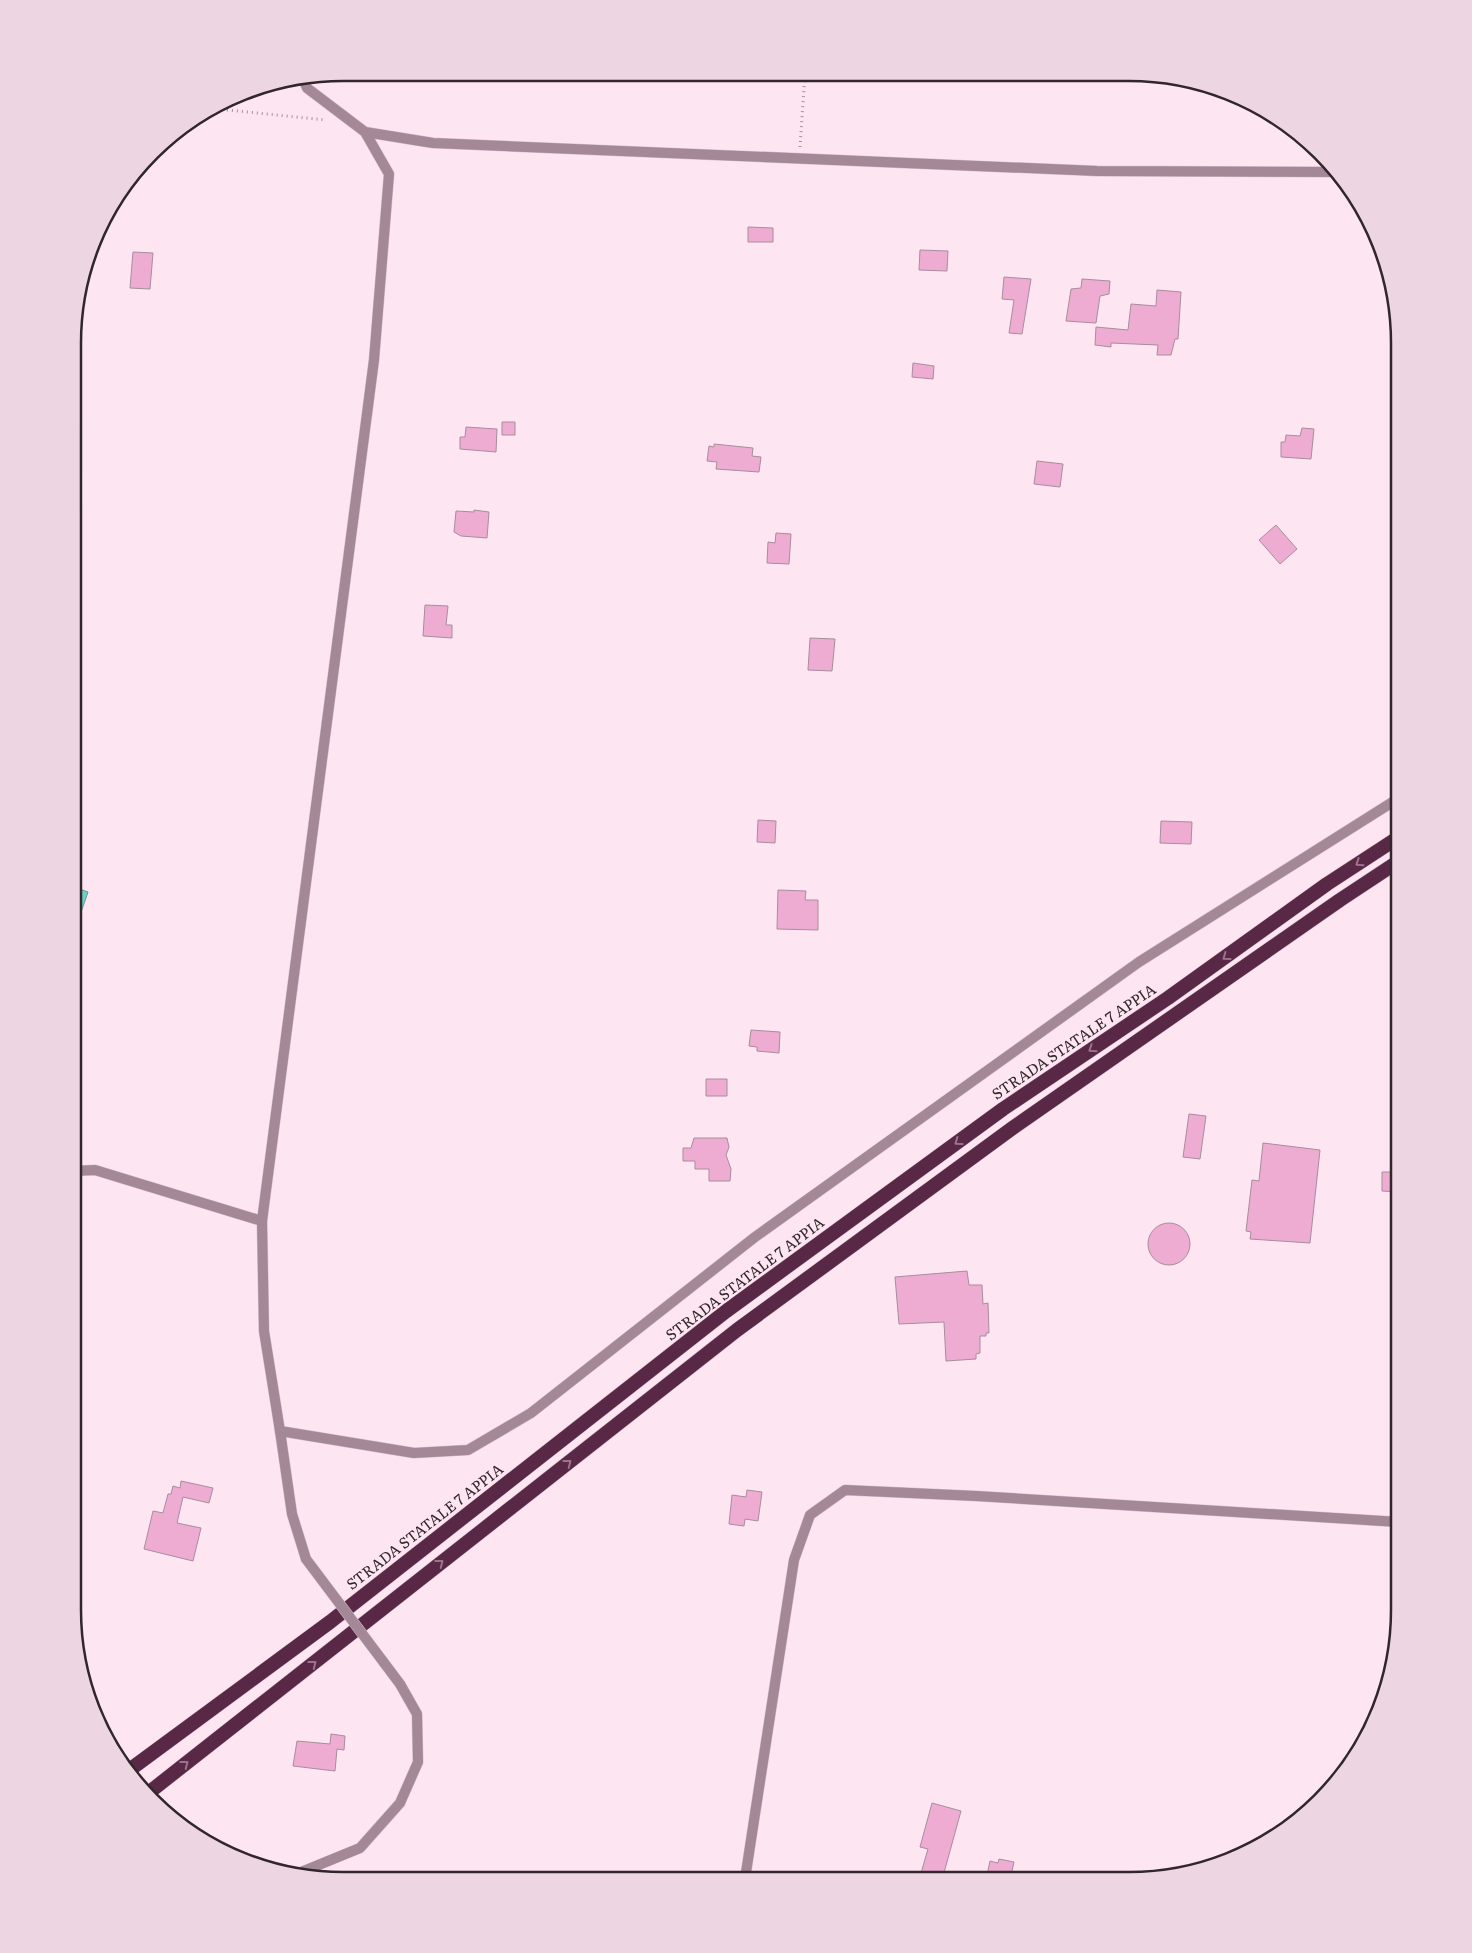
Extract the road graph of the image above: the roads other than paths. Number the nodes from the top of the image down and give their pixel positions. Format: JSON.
{"nodes":[{"id":1,"x":305,"y":84,"type":"edge"},
{"id":2,"x":365,"y":132,"type":"junction"},
{"id":3,"x":1328,"y":172,"type":"edge"},
{"id":4,"x":1391,"y":803,"type":"edge"},
{"id":5,"x":1391,"y":841,"type":"edge"},
{"id":6,"x":1391,"y":866,"type":"edge"},
{"id":7,"x":81,"y":1171,"type":"edge"},
{"id":8,"x":262,"y":1221,"type":"junction"},
{"id":9,"x":280,"y":1431,"type":"junction"},
{"id":10,"x":1391,"y":1522,"type":"edge"},
{"id":11,"x":134,"y":1767,"type":"edge"},
{"id":12,"x":153,"y":1790,"type":"edge"},
{"id":13,"x":307,"y":1870,"type":"edge"},
{"id":14,"x":745,"y":1872,"type":"edge"}],
"edges":[{"from":1,"to":2,"type":"street"},
{"from":2,"to":3,"type":"street"},
{"from":2,"to":8,"type":"street"},
{"from":4,"to":9,"type":"street"},
{"from":5,"to":11,"type":"highway","name":"STRADA STATALE 7 APPIA","one_way":true},
{"from":12,"to":6,"type":"highway","one_way":true},
{"from":7,"to":8,"type":"street"},
{"from":8,"to":9,"type":"street"},
{"from":9,"to":13,"type":"street","bridge":true},
{"from":10,"to":14,"type":"street"}]}
